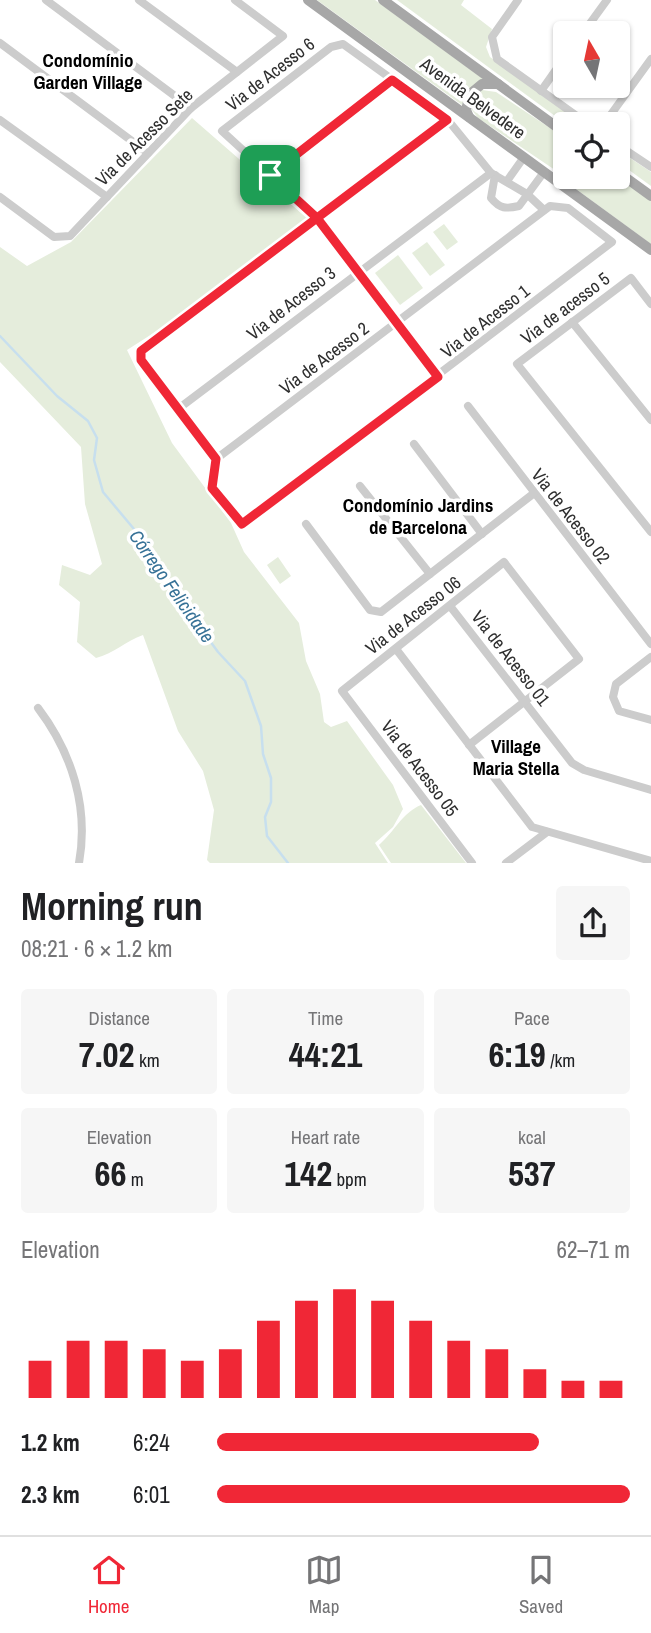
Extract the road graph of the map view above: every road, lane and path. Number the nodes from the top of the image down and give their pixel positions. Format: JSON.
{"nodes":[{"id":1,"x":46,"y":0,"type":"edge"},
{"id":2,"x":139,"y":0,"type":"edge"},
{"id":3,"x":235,"y":0,"type":"edge"},
{"id":4,"x":308,"y":0,"type":"edge"},
{"id":5,"x":383,"y":0,"type":"edge"},
{"id":6,"x":518,"y":0,"type":"edge"},
{"id":7,"x":607,"y":0,"type":"edge"},
{"id":8,"x":592,"y":21,"type":"edge"},
{"id":9,"x":0,"y":43,"type":"edge"},
{"id":10,"x":651,"y":59,"type":"edge"},
{"id":11,"x":237,"y":72,"type":"junction"},
{"id":12,"x":553,"y":74,"type":"edge"},
{"id":13,"x":392,"y":80,"type":"junction"},
{"id":14,"x":498,"y":84,"type":"junction"},
{"id":15,"x":541,"y":90,"type":"junction"},
{"id":16,"x":191,"y":108,"type":"junction"},
{"id":17,"x":571,"y":112,"type":"edge"},
{"id":18,"x":613,"y":112,"type":"edge"},
{"id":19,"x":469,"y":118,"type":"junction"},
{"id":20,"x":0,"y":120,"type":"edge"},
{"id":21,"x":447,"y":120,"type":"junction"},
{"id":22,"x":553,"y":124,"type":"edge"},
{"id":23,"x":148,"y":153,"type":"junction"},
{"id":24,"x":630,"y":153,"type":"edge"},
{"id":25,"x":524,"y":157,"type":"junction"},
{"id":26,"x":651,"y":167,"type":"edge"},
{"id":27,"x":493,"y":174,"type":"junction"},
{"id":28,"x":270,"y":175,"type":"junction"},
{"id":29,"x":549,"y":175,"type":"junction"},
{"id":30,"x":553,"y":175,"type":"edge"},
{"id":31,"x":507,"y":181,"type":"junction"},
{"id":32,"x":630,"y":181,"type":"edge"},
{"id":33,"x":527,"y":194,"type":"junction"},
{"id":34,"x":651,"y":196,"type":"edge"},
{"id":35,"x":0,"y":197,"type":"edge"},
{"id":36,"x":107,"y":197,"type":"junction"},
{"id":37,"x":519,"y":206,"type":"junction"},
{"id":38,"x":547,"y":208,"type":"junction"},
{"id":39,"x":317,"y":218,"type":"junction"},
{"id":40,"x":533,"y":219,"type":"junction"},
{"id":41,"x":651,"y":250,"type":"edge"},
{"id":42,"x":357,"y":271,"type":"junction"},
{"id":43,"x":651,"y":304,"type":"edge"},
{"id":44,"x":572,"y":322,"type":"junction"},
{"id":45,"x":397,"y":323,"type":"junction"},
{"id":46,"x":438,"y":377,"type":"junction"},
{"id":47,"x":468,"y":406,"type":"dead end"},
{"id":48,"x":178,"y":409,"type":"junction"},
{"id":49,"x":650,"y":415,"type":"edge"},
{"id":50,"x":414,"y":444,"type":"dead end"},
{"id":51,"x":216,"y":459,"type":"junction"},
{"id":52,"x":360,"y":486,"type":"dead end"},
{"id":53,"x":533,"y":494,"type":"junction"},
{"id":54,"x":306,"y":524,"type":"dead end"},
{"id":55,"x":651,"y":532,"type":"edge"},
{"id":56,"x":482,"y":534,"type":"junction"},
{"id":57,"x":430,"y":575,"type":"junction"},
{"id":58,"x":450,"y":606,"type":"junction"},
{"id":59,"x":651,"y":644,"type":"edge"},
{"id":60,"x":396,"y":649,"type":"junction"},
{"id":61,"x":651,"y":657,"type":"edge"},
{"id":62,"x":342,"y":691,"type":"joint"},
{"id":63,"x":525,"y":701,"type":"junction"},
{"id":64,"x":38,"y":708,"type":"dead end"},
{"id":65,"x":651,"y":720,"type":"edge"},
{"id":66,"x":469,"y":745,"type":"junction"},
{"id":67,"x":651,"y":790,"type":"edge"},
{"id":68,"x":547,"y":832,"type":"junction"},
{"id":69,"x":651,"y":861,"type":"edge"},
{"id":70,"x":79,"y":863,"type":"edge"},
{"id":71,"x":472,"y":863,"type":"edge"},
{"id":72,"x":506,"y":863,"type":"edge"}],
"edges":[{"from":1,"to":16,"type":"street"},
{"from":2,"to":11,"type":"street"},
{"from":3,"to":11,"type":"street","name":"Via de Acesso Sete"},
{"from":4,"to":19,"type":"main road","name":"Avenida Belvedere"},
{"from":5,"to":14,"type":"main road","name":"Avenida Belvedere"},
{"from":6,"to":15,"type":"street"},
{"from":7,"to":8,"type":"street"},
{"from":9,"to":23,"type":"street"},
{"from":10,"to":18,"type":"street"},
{"from":11,"to":16,"type":"street","name":"Via de Acesso Sete"},
{"from":12,"to":15,"type":"street"},
{"from":13,"to":21,"type":"street"},
{"from":13,"to":28,"type":"street"},
{"from":13,"to":28,"type":"street","name":"Via de Acesso 6"},
{"from":14,"to":19,"type":"main road"},
{"from":14,"to":22,"type":"main road","name":"Avenida Belvedere"},
{"from":15,"to":17,"type":"street"},
{"from":16,"to":23,"type":"street","name":"Via de Acesso Sete"},
{"from":19,"to":25,"type":"main road","name":"Avenida Belvedere"},
{"from":20,"to":36,"type":"street"},
{"from":21,"to":27,"type":"street"},
{"from":21,"to":39,"type":"street"},
{"from":23,"to":36,"type":"street","name":"Via de Acesso Sete"},
{"from":24,"to":26,"type":"street"},
{"from":25,"to":29,"type":"main road","name":"Avenida Belvedere"},
{"from":25,"to":31,"type":"street"},
{"from":27,"to":31,"type":"street"},
{"from":27,"to":37,"type":"street"},
{"from":27,"to":42,"type":"street","name":"Via de Acesso 3"},
{"from":28,"to":39,"type":"street"},
{"from":29,"to":30,"type":"main road"},
{"from":29,"to":33,"type":"street"},
{"from":29,"to":41,"type":"main road","name":"Avenida Belvedere"},
{"from":31,"to":33,"type":"street"},
{"from":32,"to":34,"type":"main road"},
{"from":33,"to":37,"type":"street"},
{"from":33,"to":38,"type":"street"},
{"from":35,"to":36,"type":"street","name":"Via de Acesso Sete"},
{"from":37,"to":40,"type":"street"},
{"from":38,"to":40,"type":"street","name":"Via de Acesso 2"},
{"from":38,"to":46,"type":"street","name":"Via de Acesso 1"},
{"from":39,"to":42,"type":"street"},
{"from":39,"to":48,"type":"street"},
{"from":40,"to":45,"type":"street","name":"Via de Acesso 2"},
{"from":42,"to":45,"type":"street"},
{"from":42,"to":48,"type":"street","name":"Via de Acesso 3"},
{"from":43,"to":44,"type":"street","name":"Via de acesso 5"},
{"from":44,"to":49,"type":"street"},
{"from":44,"to":55,"type":"street","name":"Via de acesso 5"},
{"from":45,"to":46,"type":"street"},
{"from":45,"to":51,"type":"street","name":"Via de Acesso 2"},
{"from":46,"to":51,"type":"street","name":"Via de Acesso 1"},
{"from":47,"to":53,"type":"street","name":"Via de Acesso 02"},
{"from":48,"to":51,"type":"street"},
{"from":50,"to":56,"type":"street"},
{"from":52,"to":57,"type":"street"},
{"from":53,"to":56,"type":"street"},
{"from":53,"to":59,"type":"street","name":"Via de Acesso 02"},
{"from":54,"to":57,"type":"street"},
{"from":56,"to":57,"type":"street"},
{"from":58,"to":60,"type":"street","name":"Via de Acesso 06"},
{"from":58,"to":63,"type":"street","name":"Via de Acesso 01"},
{"from":58,"to":63,"type":"street","name":"Via de Acesso 06"},
{"from":60,"to":62,"type":"street","name":"Via de Acesso 06"},
{"from":60,"to":66,"type":"street"},
{"from":61,"to":65,"type":"street"},
{"from":62,"to":71,"type":"street","name":"Via de Acesso 05"},
{"from":63,"to":66,"type":"street"},
{"from":63,"to":67,"type":"street","name":"Via de Acesso 01"},
{"from":64,"to":70,"type":"street"},
{"from":66,"to":68,"type":"street"},
{"from":68,"to":69,"type":"street"},
{"from":68,"to":72,"type":"street"}]}
